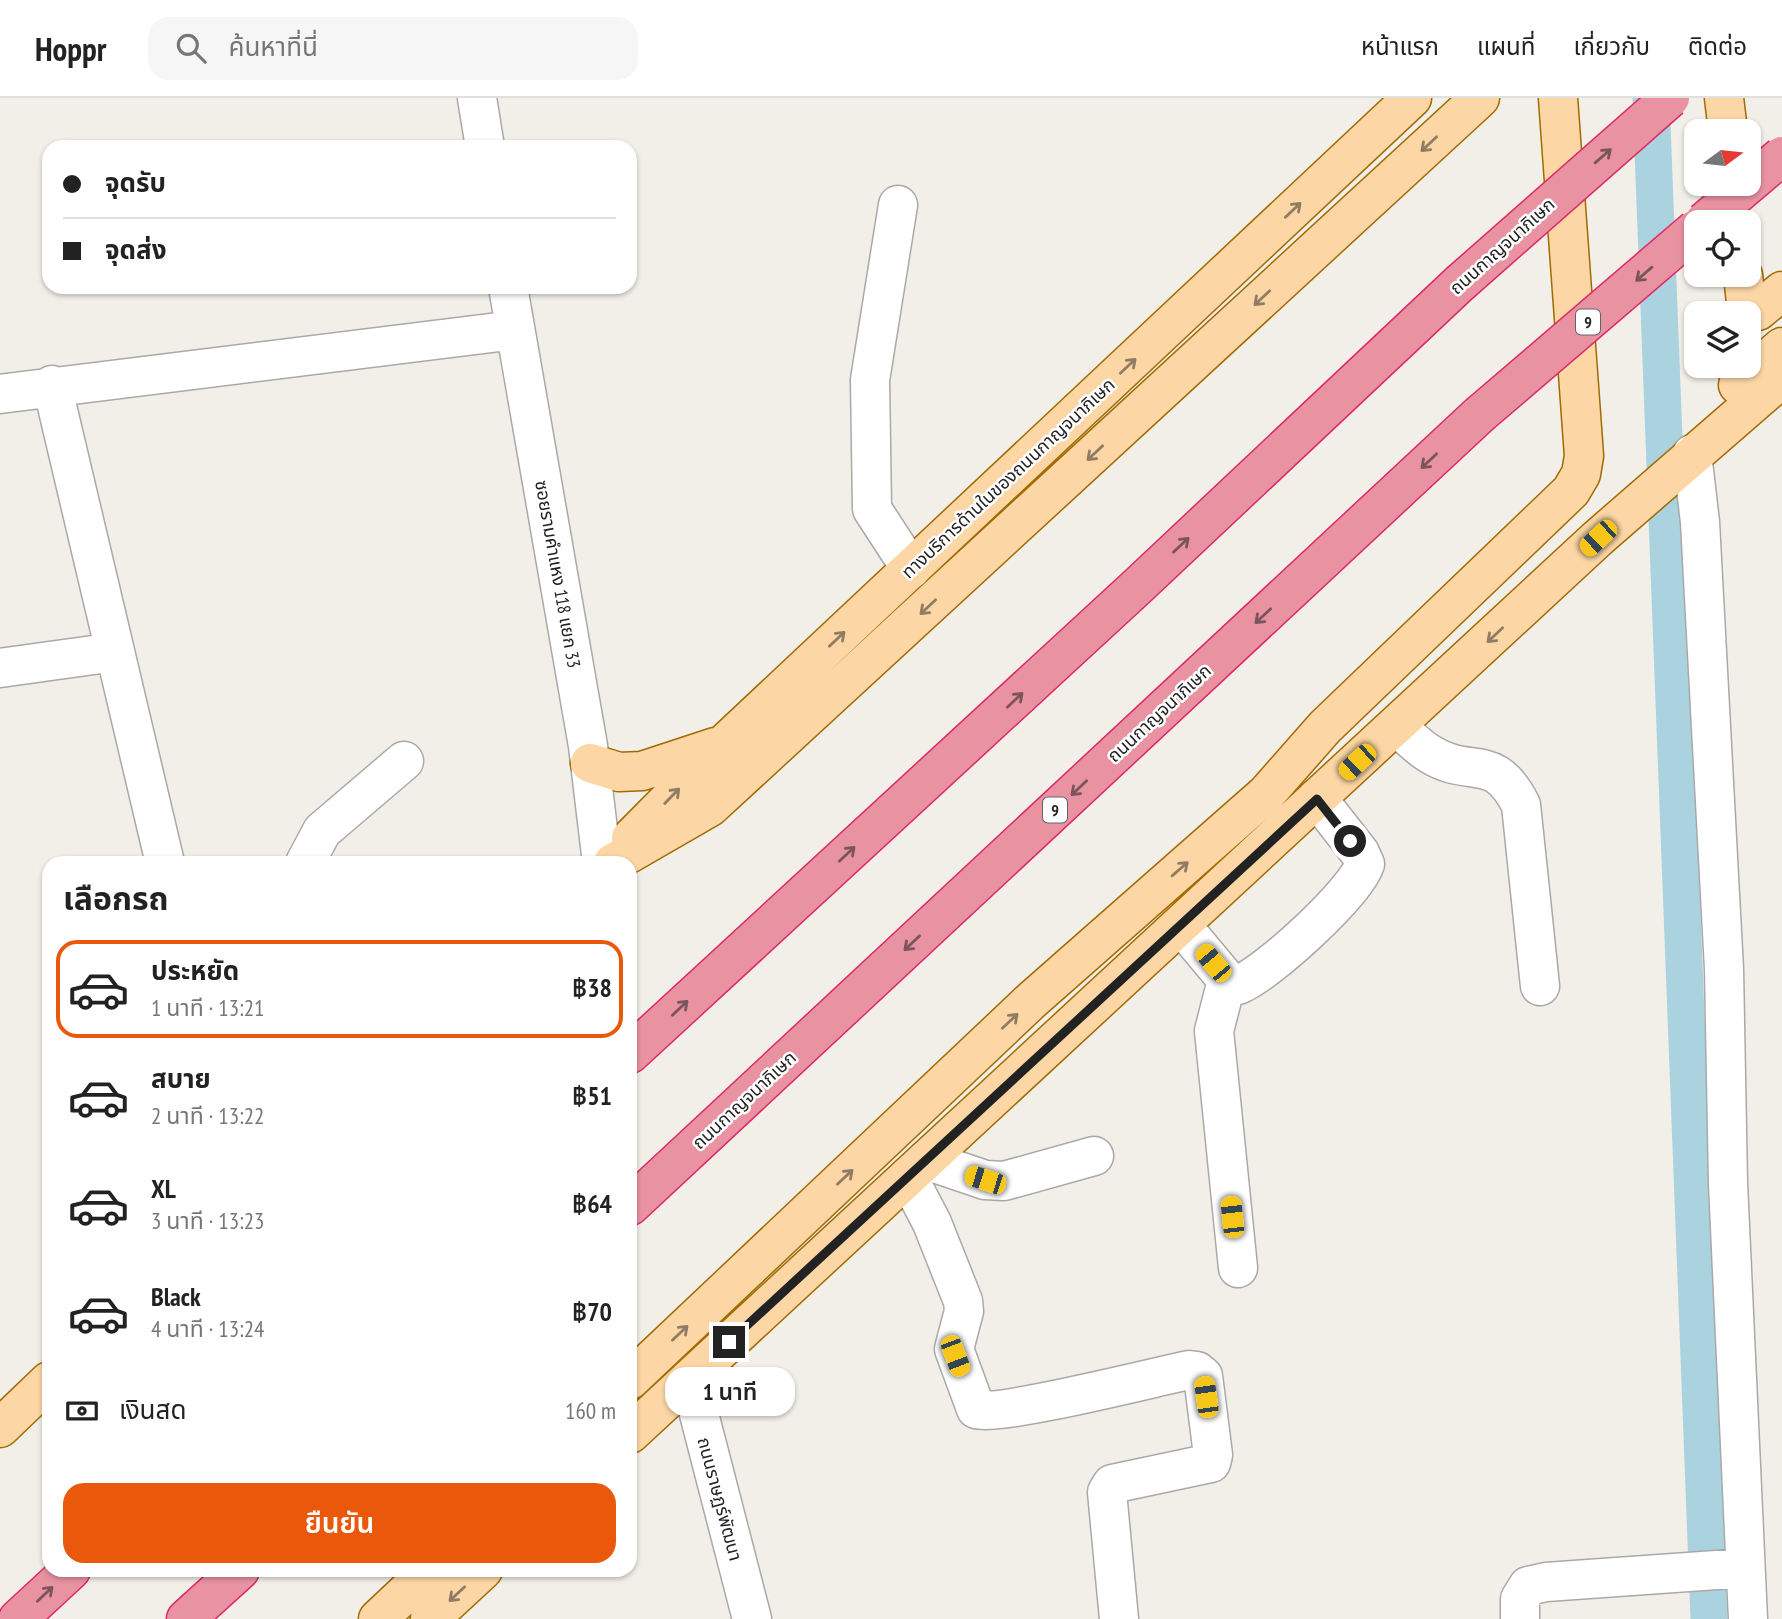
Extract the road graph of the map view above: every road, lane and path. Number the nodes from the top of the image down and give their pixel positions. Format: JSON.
{"nodes":[{"id":1,"x":477,"y":98,"type":"edge"},
{"id":2,"x":1412,"y":98,"type":"edge"},
{"id":3,"x":1480,"y":98,"type":"edge"},
{"id":4,"x":1558,"y":98,"type":"edge"},
{"id":5,"x":1670,"y":98,"type":"edge"},
{"id":6,"x":1724,"y":98,"type":"edge"},
{"id":7,"x":1727,"y":119,"type":"edge"},
{"id":8,"x":484,"y":140,"type":"edge"},
{"id":9,"x":1782,"y":156,"type":"edge"},
{"id":10,"x":898,"y":205,"type":"dead end"},
{"id":11,"x":1718,"y":210,"type":"edge"},
{"id":12,"x":1684,"y":239,"type":"edge"},
{"id":13,"x":1744,"y":287,"type":"edge"},
{"id":14,"x":1782,"y":291,"type":"edge"},
{"id":15,"x":509,"y":294,"type":"edge"},
{"id":16,"x":515,"y":330,"type":"junction"},
{"id":17,"x":1782,"y":347,"type":"edge"},
{"id":18,"x":1782,"y":378,"type":"edge"},
{"id":19,"x":52,"y":385,"type":"junction"},
{"id":20,"x":0,"y":394,"type":"edge"},
{"id":21,"x":1689,"y":442,"type":"junction"},
{"id":22,"x":1595,"y":526,"type":"junction"},
{"id":23,"x":911,"y":569,"type":"junction"},
{"id":24,"x":115,"y":652,"type":"junction"},
{"id":25,"x":0,"y":668,"type":"edge"},
{"id":26,"x":1396,"y":726,"type":"junction"},
{"id":27,"x":724,"y":744,"type":"junction"},
{"id":28,"x":404,"y":761,"type":"dead end"},
{"id":29,"x":590,"y":763,"type":"junction"},
{"id":30,"x":1266,"y":794,"type":"junction"},
{"id":31,"x":1317,"y":799,"type":"junction"},
{"id":32,"x":163,"y":856,"type":"edge"},
{"id":33,"x":309,"y":856,"type":"edge"},
{"id":34,"x":601,"y":856,"type":"edge"},
{"id":35,"x":617,"y":856,"type":"edge"},
{"id":36,"x":622,"y":856,"type":"edge"},
{"id":37,"x":1181,"y":925,"type":"junction"},
{"id":38,"x":1227,"y":980,"type":"junction"},
{"id":39,"x":1540,"y":986,"type":"dead end"},
{"id":40,"x":637,"y":1049,"type":"edge"},
{"id":41,"x":1094,"y":1156,"type":"dead end"},
{"id":42,"x":917,"y":1169,"type":"junction"},
{"id":43,"x":637,"y":1199,"type":"edge"},
{"id":44,"x":1238,"y":1268,"type":"dead end"},
{"id":45,"x":637,"y":1373,"type":"edge"},
{"id":46,"x":690,"y":1379,"type":"junction"},
{"id":47,"x":42,"y":1388,"type":"edge"},
{"id":48,"x":0,"y":1428,"type":"edge"},
{"id":49,"x":637,"y":1428,"type":"edge"},
{"id":50,"x":1740,"y":1568,"type":"junction"},
{"id":51,"x":63,"y":1577,"type":"edge"},
{"id":52,"x":422,"y":1577,"type":"edge"},
{"id":53,"x":475,"y":1577,"type":"edge"},
{"id":54,"x":230,"y":1578,"type":"edge"},
{"id":55,"x":385,"y":1612,"type":"edge"},
{"id":56,"x":18,"y":1619,"type":"edge"},
{"id":57,"x":186,"y":1619,"type":"edge"},
{"id":58,"x":430,"y":1619,"type":"edge"},
{"id":59,"x":752,"y":1619,"type":"edge"},
{"id":60,"x":1119,"y":1619,"type":"edge"},
{"id":61,"x":1520,"y":1619,"type":"edge"},
{"id":62,"x":1748,"y":1619,"type":"edge"}],
"edges":[{"from":1,"to":8,"type":"street"},
{"from":23,"to":2,"type":"main road","name":"ทางบริการด้านในของถนนกาญจนาภิเษก","one_way":true},
{"from":3,"to":36,"type":"main road","one_way":true},
{"from":4,"to":30,"type":"main road"},
{"from":40,"to":5,"type":"highway","name":"ถนนกาญจนาภิเษก","one_way":true,"bridge":true},
{"from":6,"to":7,"type":"main road"},
{"from":9,"to":11,"type":"highway","bridge":true},
{"from":10,"to":23,"type":"street"},
{"from":12,"to":43,"type":"highway","name":"ถนนกาญจนาภิเษก","number":"9","one_way":true,"bridge":true},
{"from":13,"to":14,"type":"main road"},
{"from":15,"to":16,"type":"street","name":"ซอยรามคำแหง 118 แยก 33"},
{"from":16,"to":19,"type":"street"},
{"from":16,"to":29,"type":"street","name":"ซอยรามคำแหง 118 แยก 33"},
{"from":17,"to":21,"type":"main road"},
{"from":18,"to":21,"type":"main road"},
{"from":19,"to":20,"type":"street"},
{"from":19,"to":24,"type":"street"},
{"from":21,"to":22,"type":"main road"},
{"from":21,"to":50,"type":"street"},
{"from":22,"to":26,"type":"main road","one_way":true},
{"from":22,"to":30,"type":"main road"},
{"from":27,"to":23,"type":"main road","name":"ทางบริการด้านในของถนนกาญจนาภิเษก","one_way":true},
{"from":24,"to":25,"type":"street"},
{"from":24,"to":32,"type":"street"},
{"from":26,"to":31,"type":"main road"},
{"from":26,"to":39,"type":"street"},
{"from":27,"to":29,"type":"main road"},
{"from":35,"to":27,"type":"main road","name":"ทางบริการด้านในของถนนกาญจนาภิเษก","one_way":true},
{"from":28,"to":33,"type":"street"},
{"from":29,"to":34,"type":"street","name":"ซอยรามคำแหง 118 แยก 33"},
{"from":45,"to":30,"type":"main road","one_way":true},
{"from":31,"to":37,"type":"main road"},
{"from":31,"to":38,"type":"street"},
{"from":37,"to":38,"type":"street"},
{"from":37,"to":42,"type":"main road"},
{"from":38,"to":44,"type":"street"},
{"from":41,"to":42,"type":"street"},
{"from":42,"to":46,"type":"main road"},
{"from":42,"to":60,"type":"street"},
{"from":46,"to":49,"type":"main road"},
{"from":46,"to":59,"type":"street","name":"ถนนราษฏร์พัฒนา"},
{"from":47,"to":48,"type":"main road"},
{"from":50,"to":61,"type":"street"},
{"from":50,"to":62,"type":"street"},
{"from":56,"to":51,"type":"highway","one_way":true},
{"from":52,"to":55,"type":"main road"},
{"from":53,"to":58,"type":"main road","one_way":true},
{"from":54,"to":57,"type":"highway"}]}
